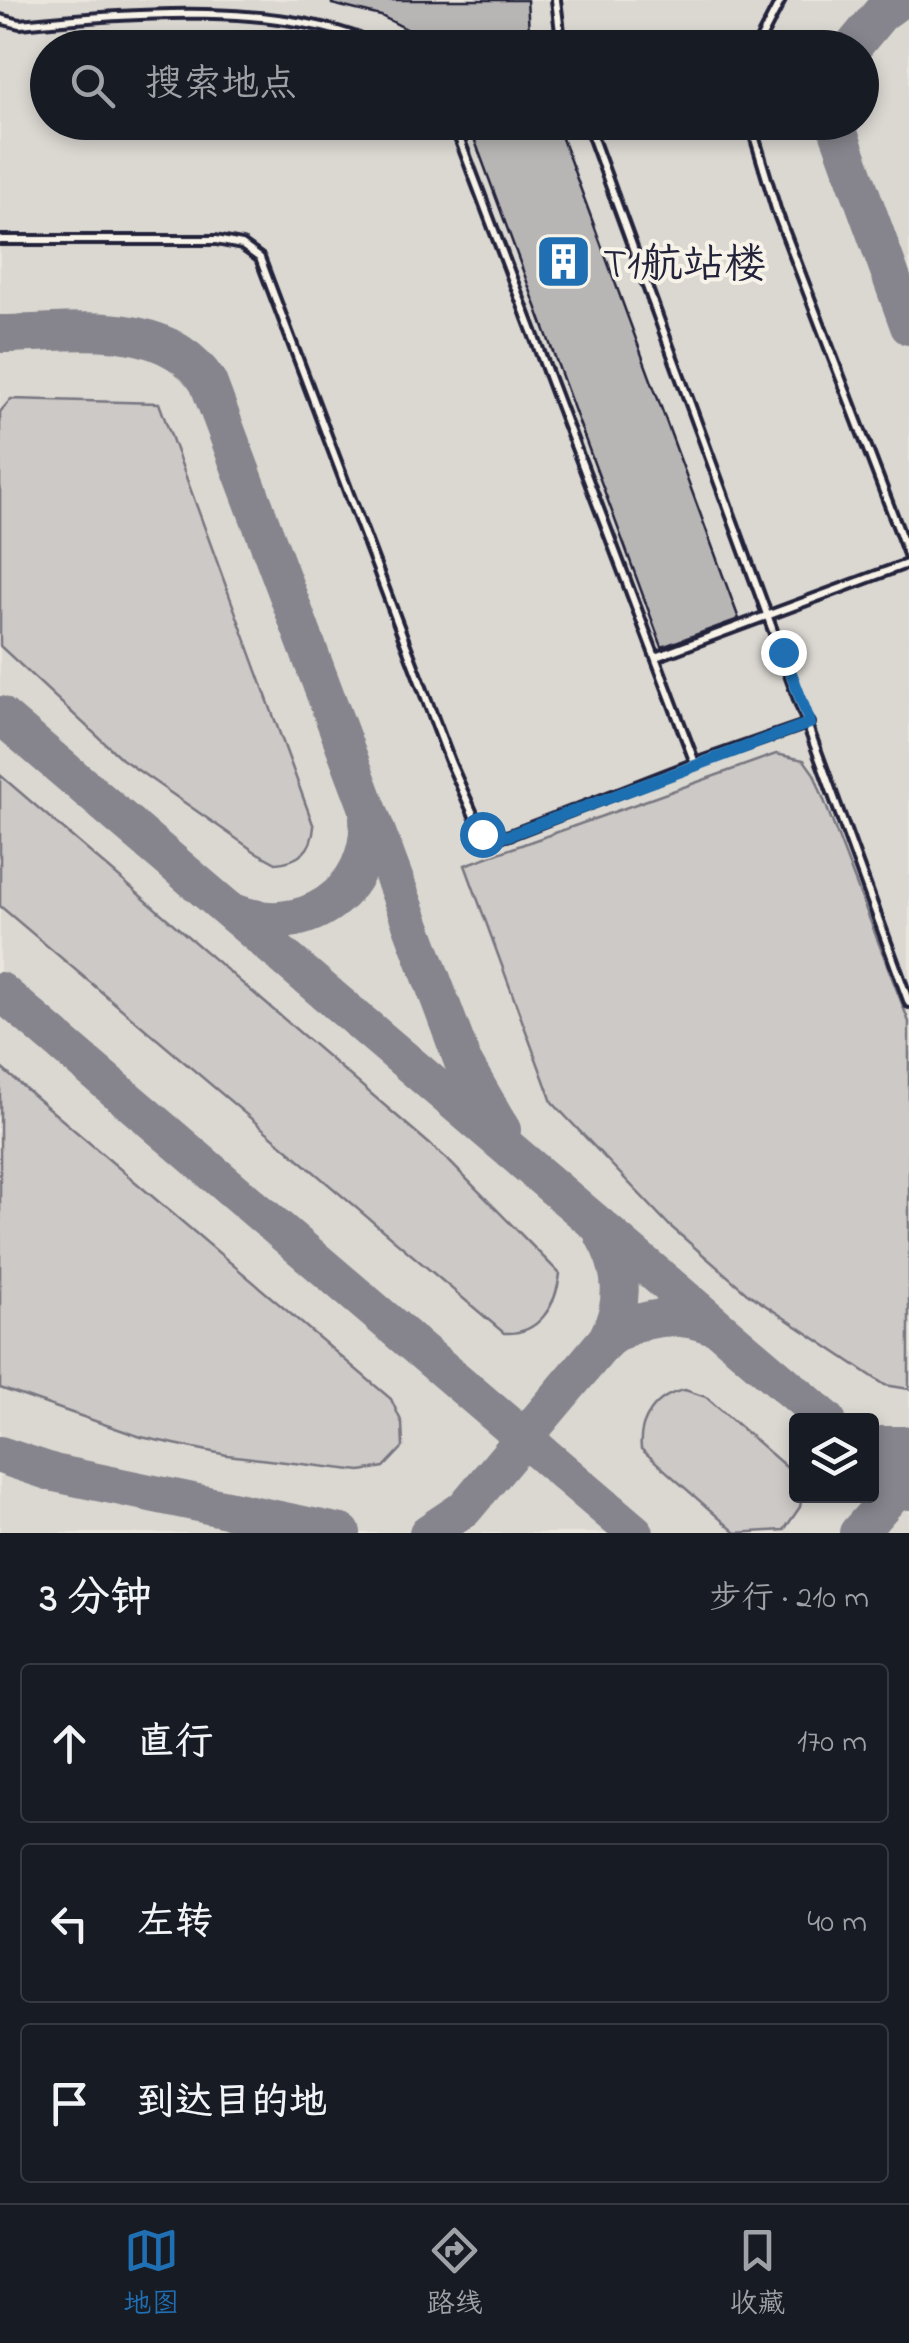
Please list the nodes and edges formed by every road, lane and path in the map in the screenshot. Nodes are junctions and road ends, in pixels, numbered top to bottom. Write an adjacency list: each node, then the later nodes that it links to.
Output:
1 (556, 0): 5 (lane)
2 (781, 0): 6 (lane)
3 (0, 19): 4 (lane)
4 (349, 30)
5 (560, 30)
6 (765, 30)
7 (461, 140): 13 (lane)
8 (594, 140): 12 (lane)
9 (755, 140): 11 (lane)
10 (0, 240): 15 (lane)
11 (909, 560): 12 (lane)
12 (770, 616): 13 (lane); 14 (lane)
13 (656, 657): 15 (lane)
14 (810, 723): 15 (lane); 16 (lane)
15 (695, 763)
16 (909, 1003)

